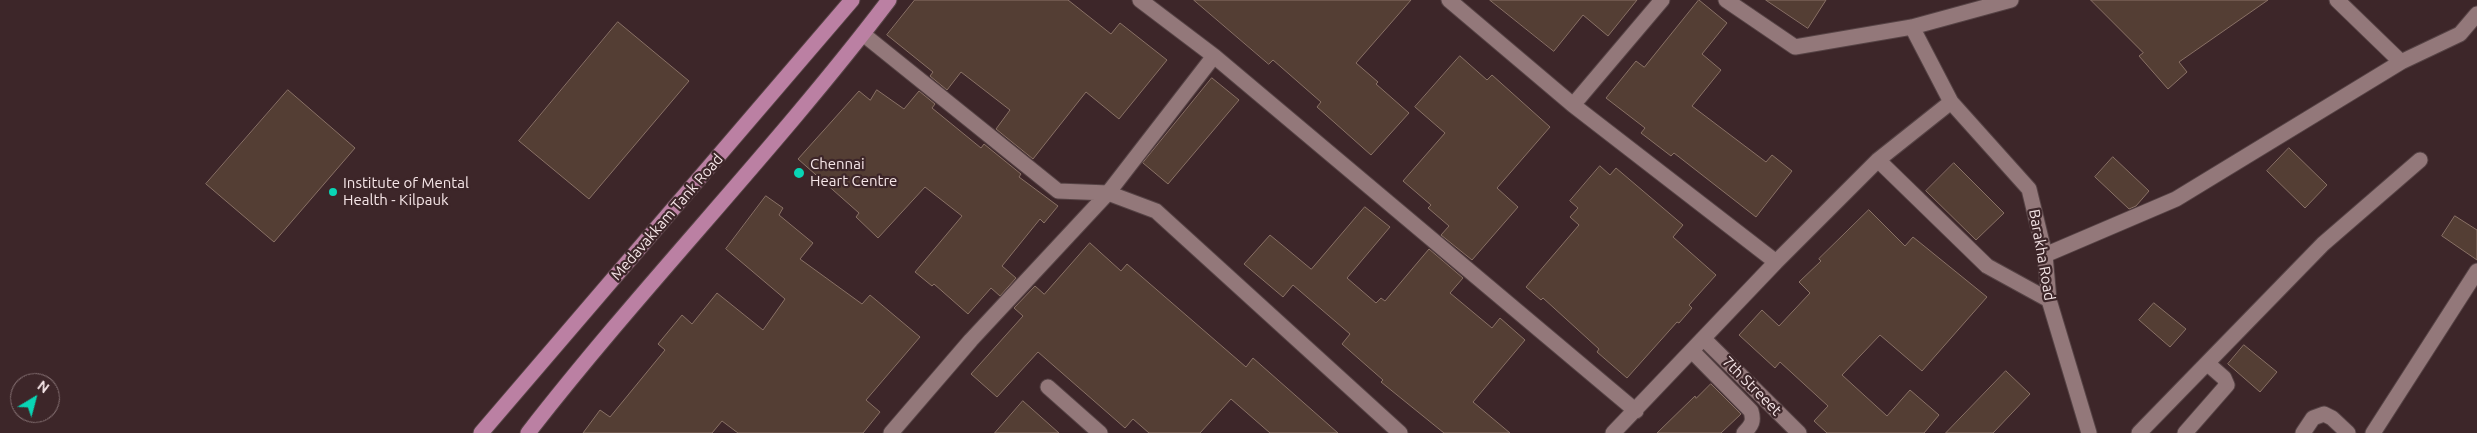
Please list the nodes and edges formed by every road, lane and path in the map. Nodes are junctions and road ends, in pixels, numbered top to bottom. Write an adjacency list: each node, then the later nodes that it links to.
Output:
1 (852, 0): 28 (main road, Medavakkam Tank Road)
2 (889, 0): 11 (main road, Medavakkam Tank Road)
3 (1140, 0): 12 (street)
4 (1449, 0): 15 (street)
5 (1662, 0): 15 (street)
6 (1726, 0): 10 (street)
7 (2011, 0): 10 (street)
8 (2337, 0): 13 (street)
9 (2477, 14): 13 (street)
10 (1912, 27): 14 (street, Barakha Road)
11 (863, 34): 18 (street); 29 (main road, Medavakkam Tank Road)
12 (1214, 56): 18 (street); 27 (street)
13 (2401, 62): 19 (street)
14 (1950, 102): 16 (street); 19 (street, Barakha Road)
15 (1573, 105): 20 (street)
16 (1878, 160): 20 (street); 22 (street)
17 (2420, 160): 25 (street)
18 (1108, 193): 30 (street); 32 (street)
19 (2045, 255): 22 (street, Barakha Road)
20 (1776, 262): 23 (street)
21 (2477, 271): 41 (street)
22 (2049, 300): 36 (street, Barakha Road)
23 (1704, 339): 24 (street); 35 (street, 7th Streeet)
24 (1692, 352): 27 (street); 34 (street)
25 (2208, 364): 37 (street); 38 (street)
26 (1048, 386): 31 (street)
27 (1636, 411): 33 (street)
28 (481, 433)
29 (528, 433)
30 (891, 433)
31 (1100, 433)
32 (1400, 433)
33 (1613, 433)
34 (1744, 433)
35 (1799, 433)
36 (2089, 433)
37 (2140, 433)
38 (2185, 433)
39 (2303, 433): 40 (street)
40 (2348, 433)
41 (2373, 433)

